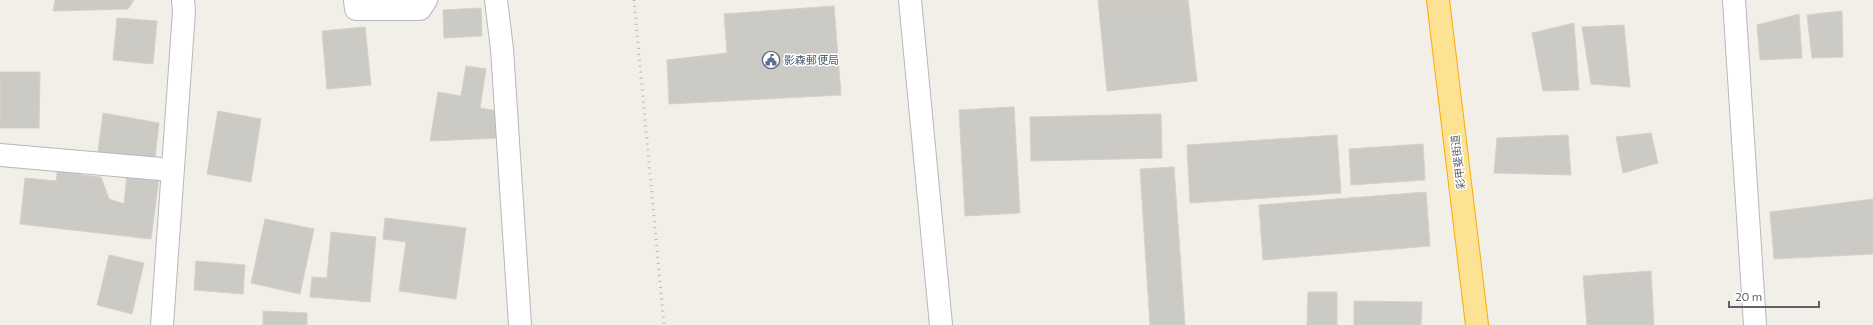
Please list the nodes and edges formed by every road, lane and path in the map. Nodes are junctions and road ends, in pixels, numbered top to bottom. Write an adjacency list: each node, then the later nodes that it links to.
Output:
1 (184, 0): 9 (street)
2 (355, 0): 3 (street)
3 (426, 0)
4 (496, 0): 11 (street)
5 (910, 0): 12 (street)
6 (1438, 0): 13 (highway, 彩甲斐街道)
7 (1734, 0): 14 (street)
8 (0, 155): 9 (street)
9 (172, 170): 10 (street)
10 (162, 325)
11 (520, 325)
12 (941, 325)
13 (1477, 325)
14 (1755, 325)

